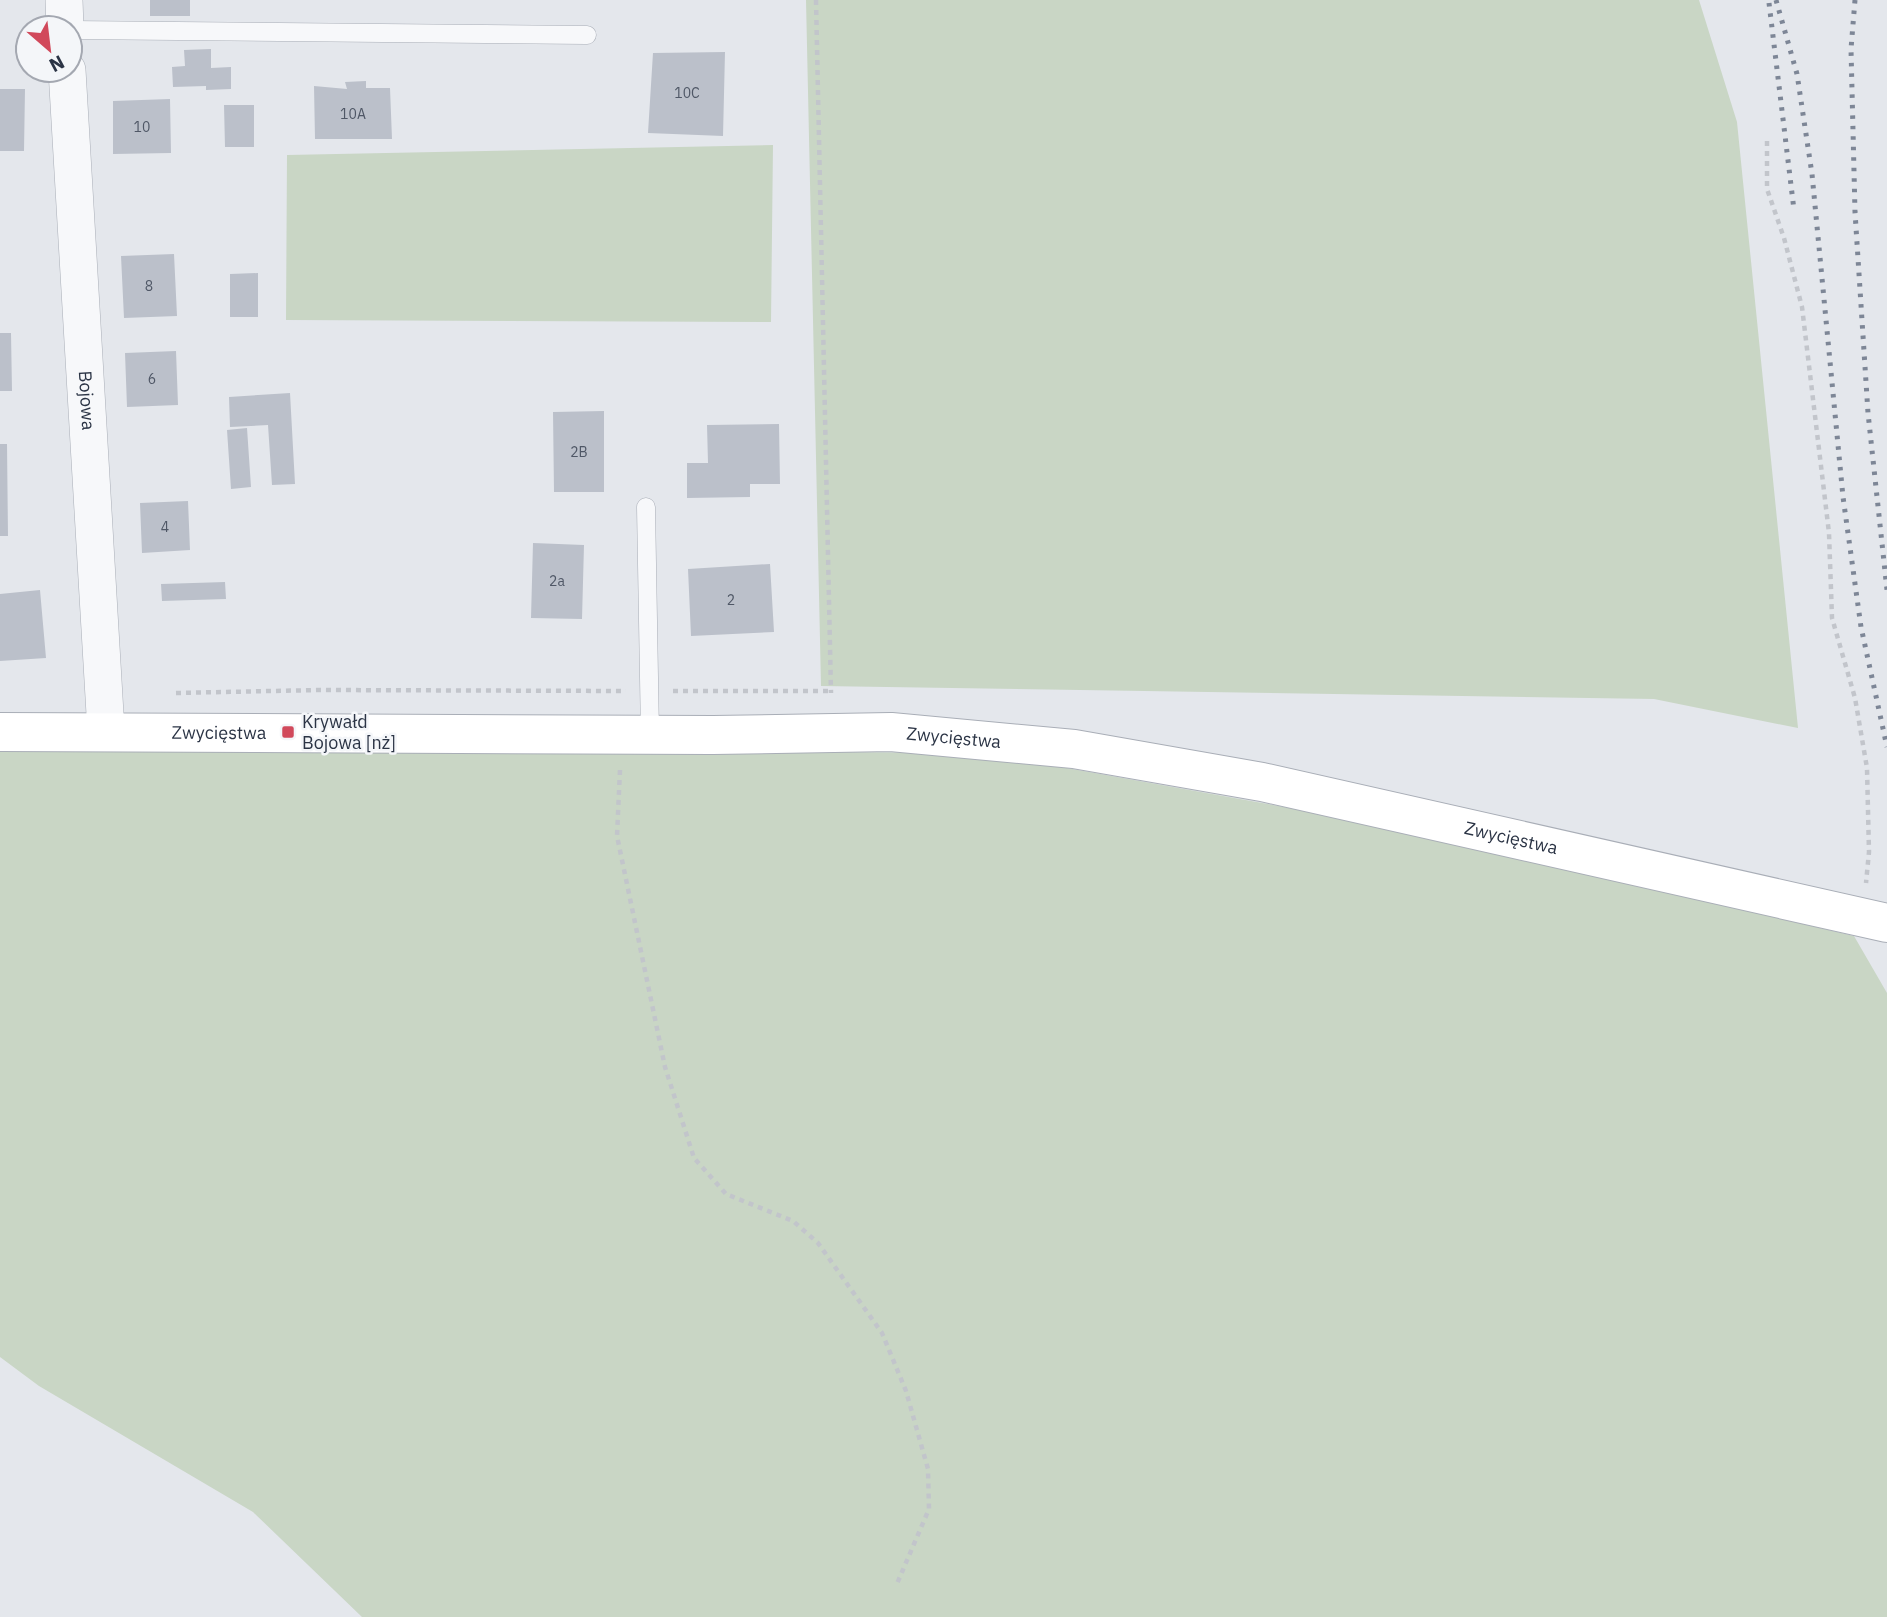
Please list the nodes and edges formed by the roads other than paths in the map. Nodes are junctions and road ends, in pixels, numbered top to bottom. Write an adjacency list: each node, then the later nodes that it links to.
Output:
1 (84, 30): 2 (lane)
2 (587, 35)
3 (68, 84): 5 (street, Bojowa)
4 (646, 507): 7 (lane)
5 (106, 731): 6 (main road, Zwycięstwa); 7 (main road, Zwycięstwa)
6 (0, 732)
7 (636, 734): 8 (main road, Zwycięstwa)
8 (1875, 921)

